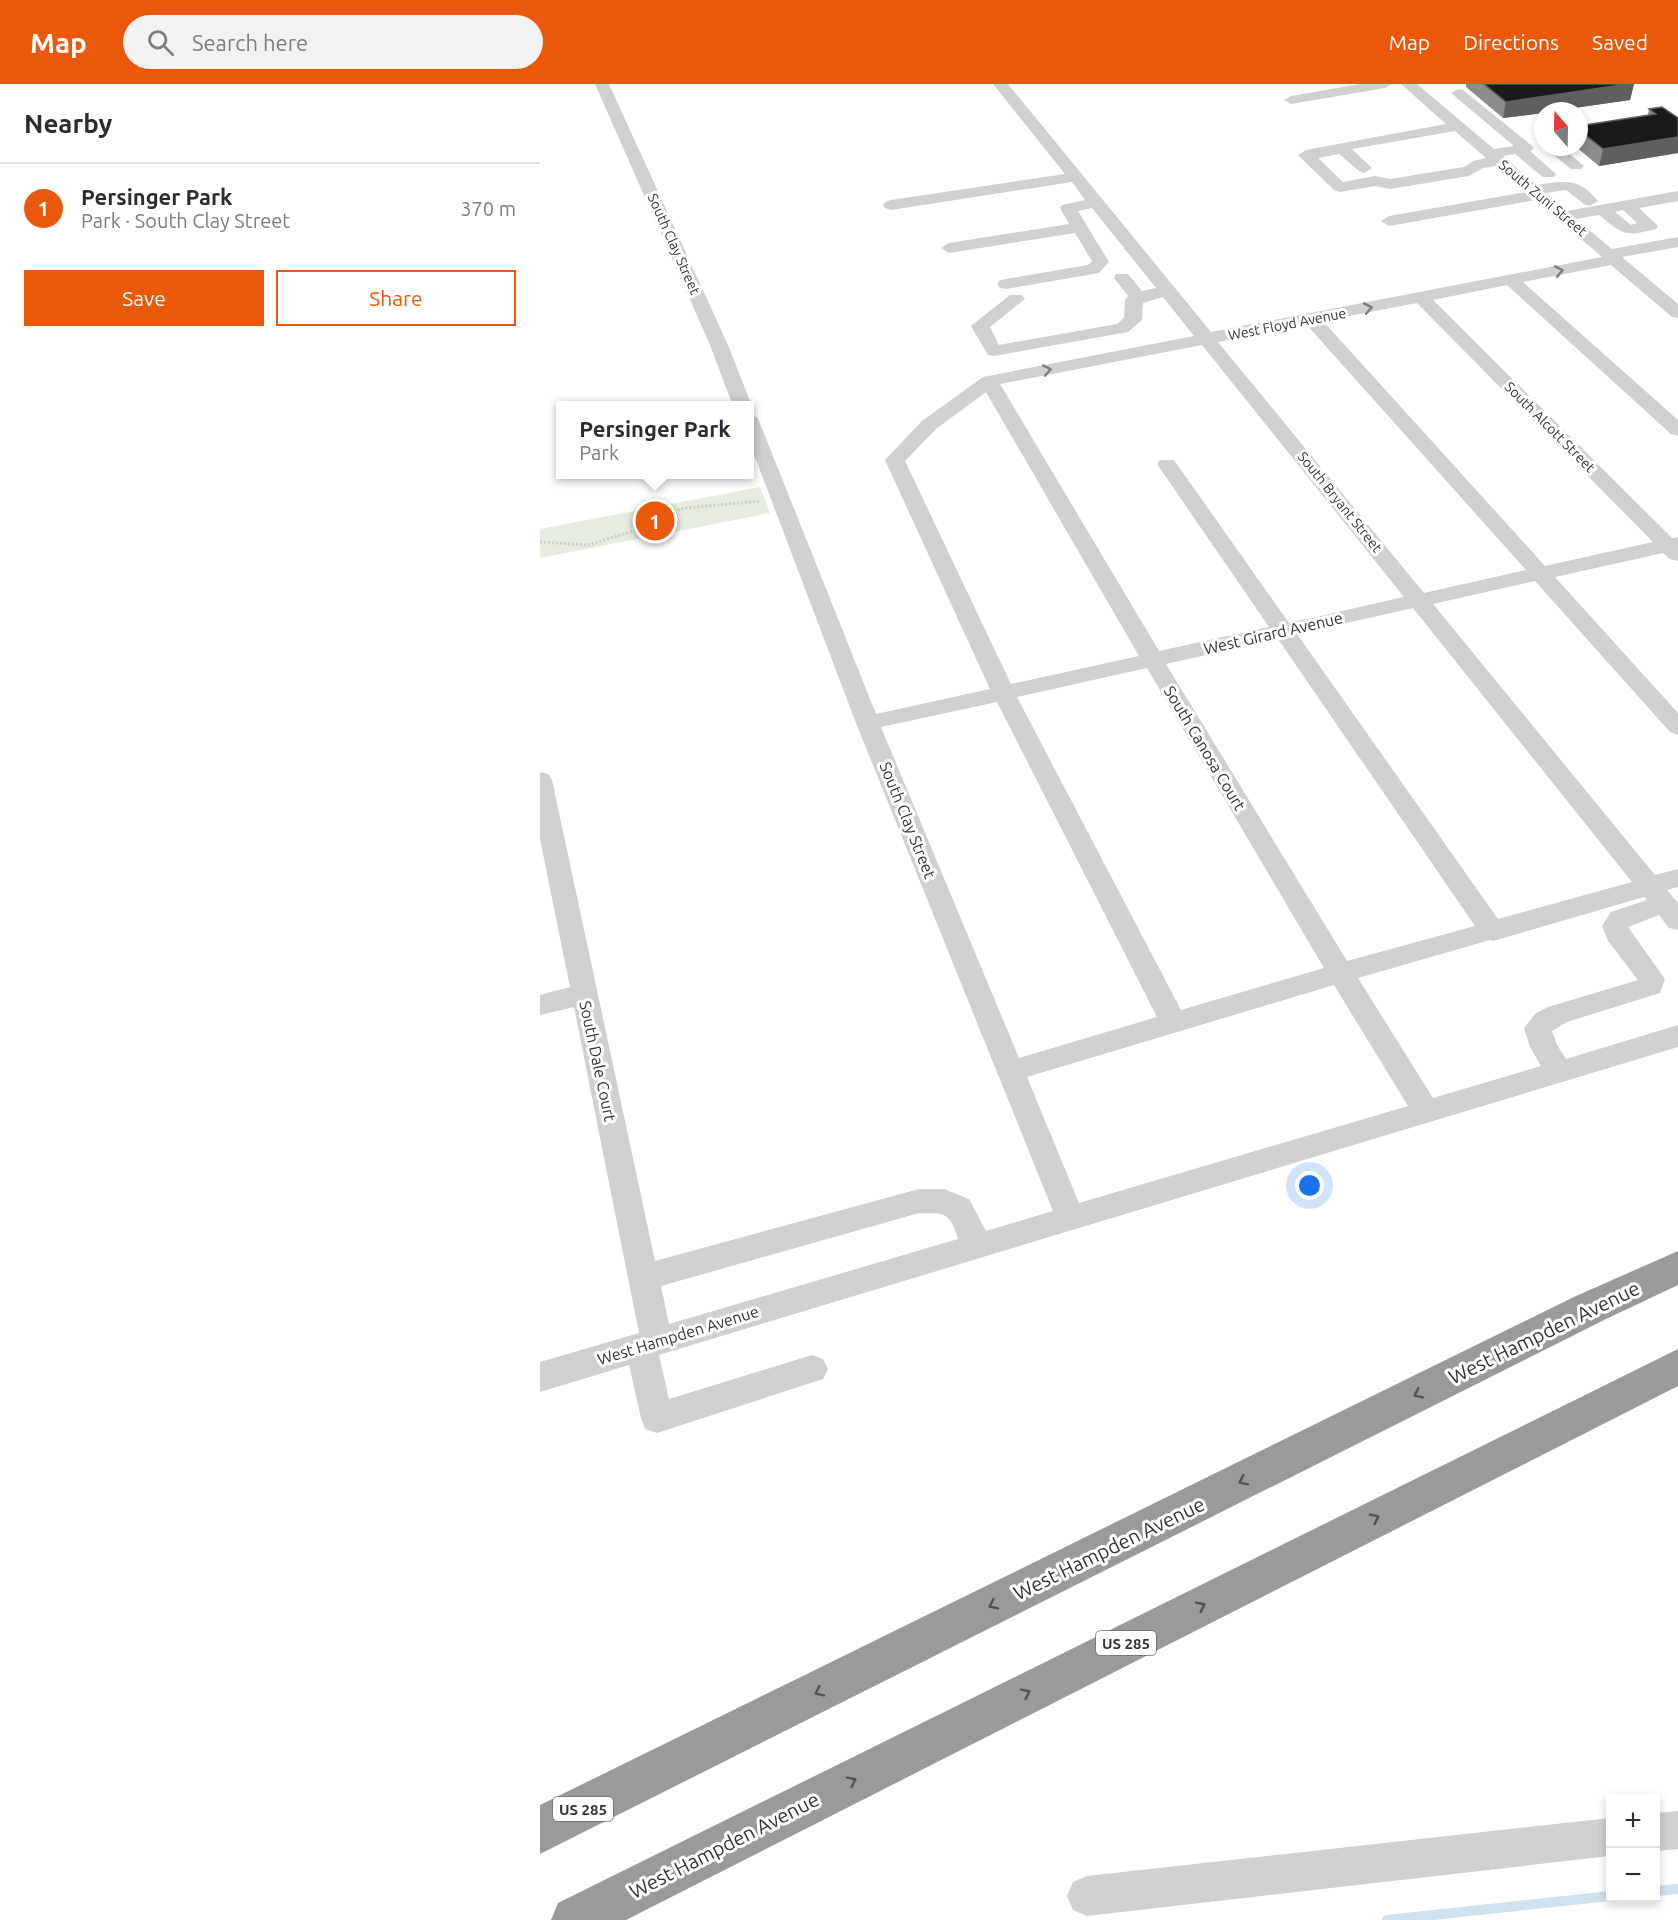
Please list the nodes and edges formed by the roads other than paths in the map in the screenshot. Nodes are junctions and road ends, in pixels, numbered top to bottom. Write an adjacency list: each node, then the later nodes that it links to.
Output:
1 (602, 84): 40 (street, South Clay Street)
2 (1000, 84): 17 (street, South Bryant Street)
3 (1408, 84): 8 (street, South Zuni Street)
4 (1377, 85): 6 (street)
5 (1458, 93): 11 (street)
6 (1291, 100)
7 (1424, 119): 8 (street)
8 (1452, 121): 10 (street); 13 (street, South Zuni Street)
9 (1534, 146): 11 (street)
10 (1343, 149): 13 (street); 15 (street)
11 (1522, 149): 13 (street); 16 (street)
12 (1563, 156): 14 (street)
13 (1494, 157): 18 (street, South Zuni Street)
14 (1576, 166)
15 (1364, 168)
16 (1548, 174)
17 (1081, 182): 20 (street); 21 (street, South Bryant Street); 22 (street)
18 (1536, 192): 23 (street); 25 (street, South Zuni Street); 26 (street)
19 (1678, 196): 24 (street)
20 (999, 201)
21 (1098, 202): 27 (street); 33 (street, South Bryant Street)
22 (891, 205)
23 (1596, 205): 24 (street); 24 (street); 25 (street)
24 (1626, 205)
25 (1564, 216): 30 (street, South Zuni Street)
26 (1389, 220)
27 (1079, 227): 29 (street); 34 (street)
28 (1678, 242): 30 (street, West Floyd Avenue)
29 (949, 248)
30 (1612, 257): 32 (street, West Floyd Avenue, one-way to 30); 36 (street, South Zuni Street)
31 (1122, 278): 34 (street)
32 (1511, 280): 35 (street, West Floyd Avenue); 41 (street)
33 (1169, 291): 34 (street); 38 (street, South Bryant Street)
34 (1139, 298)
35 (1422, 298): 37 (street, West Floyd Avenue, one-way to 35); 44 (street, South Alcott Street)
36 (1678, 313)
37 (1311, 319): 38 (street, West Floyd Avenue); 45 (street)
38 (1207, 339): 39 (street, West Floyd Avenue, one-way to 38); 46 (street, South Bryant Street)
39 (989, 381): 48 (street, South Canosa Court); 49 (street, West Floyd Avenue)
40 (741, 401)
41 (1678, 430)
42 (754, 432): 50 (street, South Clay Street)
43 (1167, 464): 47 (street)
44 (1674, 548): 45 (street, West Girard Avenue)
45 (1540, 573): 46 (street, West Girard Avenue); 51 (street)
46 (1418, 599): 47 (street, West Girard Avenue); 54 (street, South Bryant Street)
47 (1284, 631): 48 (street, West Girard Avenue); 56 (street)
48 (1153, 661): 49 (street, West Girard Avenue); 57 (street, South Canosa Court)
49 (1004, 694): 50 (street, West Girard Avenue); 60 (street)
50 (868, 723): 62 (street, South Clay Street)
51 (1678, 727)
52 (540, 780): 58 (street, South Dale Court)
53 (1678, 879): 54 (street)
54 (1664, 904): 55 (street)
55 (1620, 906): 56 (street); 63 (street)
56 (1492, 932): 57 (street)
57 (1340, 974): 60 (street); 64 (street, South Canosa Court)
58 (584, 994): 59 (street); 68 (street, South Dale Court)
59 (540, 1005)
60 (1174, 1023): 62 (street)
61 (1678, 1036): 63 (street, West Hampden Avenue)
62 (1011, 1071): 65 (street, South Clay Street)
63 (1559, 1071): 64 (street, West Hampden Avenue)
64 (1426, 1111): 65 (street, West Hampden Avenue)
65 (1070, 1216): 66 (street, West Hampden Avenue)
66 (975, 1245): 68 (street); 69 (street, West Hampden Avenue)
67 (1678, 1268): 75 (highway, West Hampden Avenue / US 285, one-way to 75)
68 (644, 1278): 69 (street, South Dale Court)
69 (649, 1344): 71 (street, South Dale Court); 73 (street, West Hampden Avenue)
70 (1678, 1367): 74 (highway, West Hampden Avenue / US 285)
71 (812, 1369)
72 (1678, 1374): 74 (highway)
73 (540, 1377)
74 (1636, 1389): 82 (highway, West Hampden Avenue / US 285, one-way to 74)
75 (626, 1788): 76 (highway); 77 (highway, West Hampden Avenue / US 285)
76 (540, 1820)
77 (540, 1830)
78 (1678, 1830): 79 (street)
79 (1660, 1832)
80 (1606, 1838): 81 (street)
81 (1087, 1896)
82 (575, 1920)

